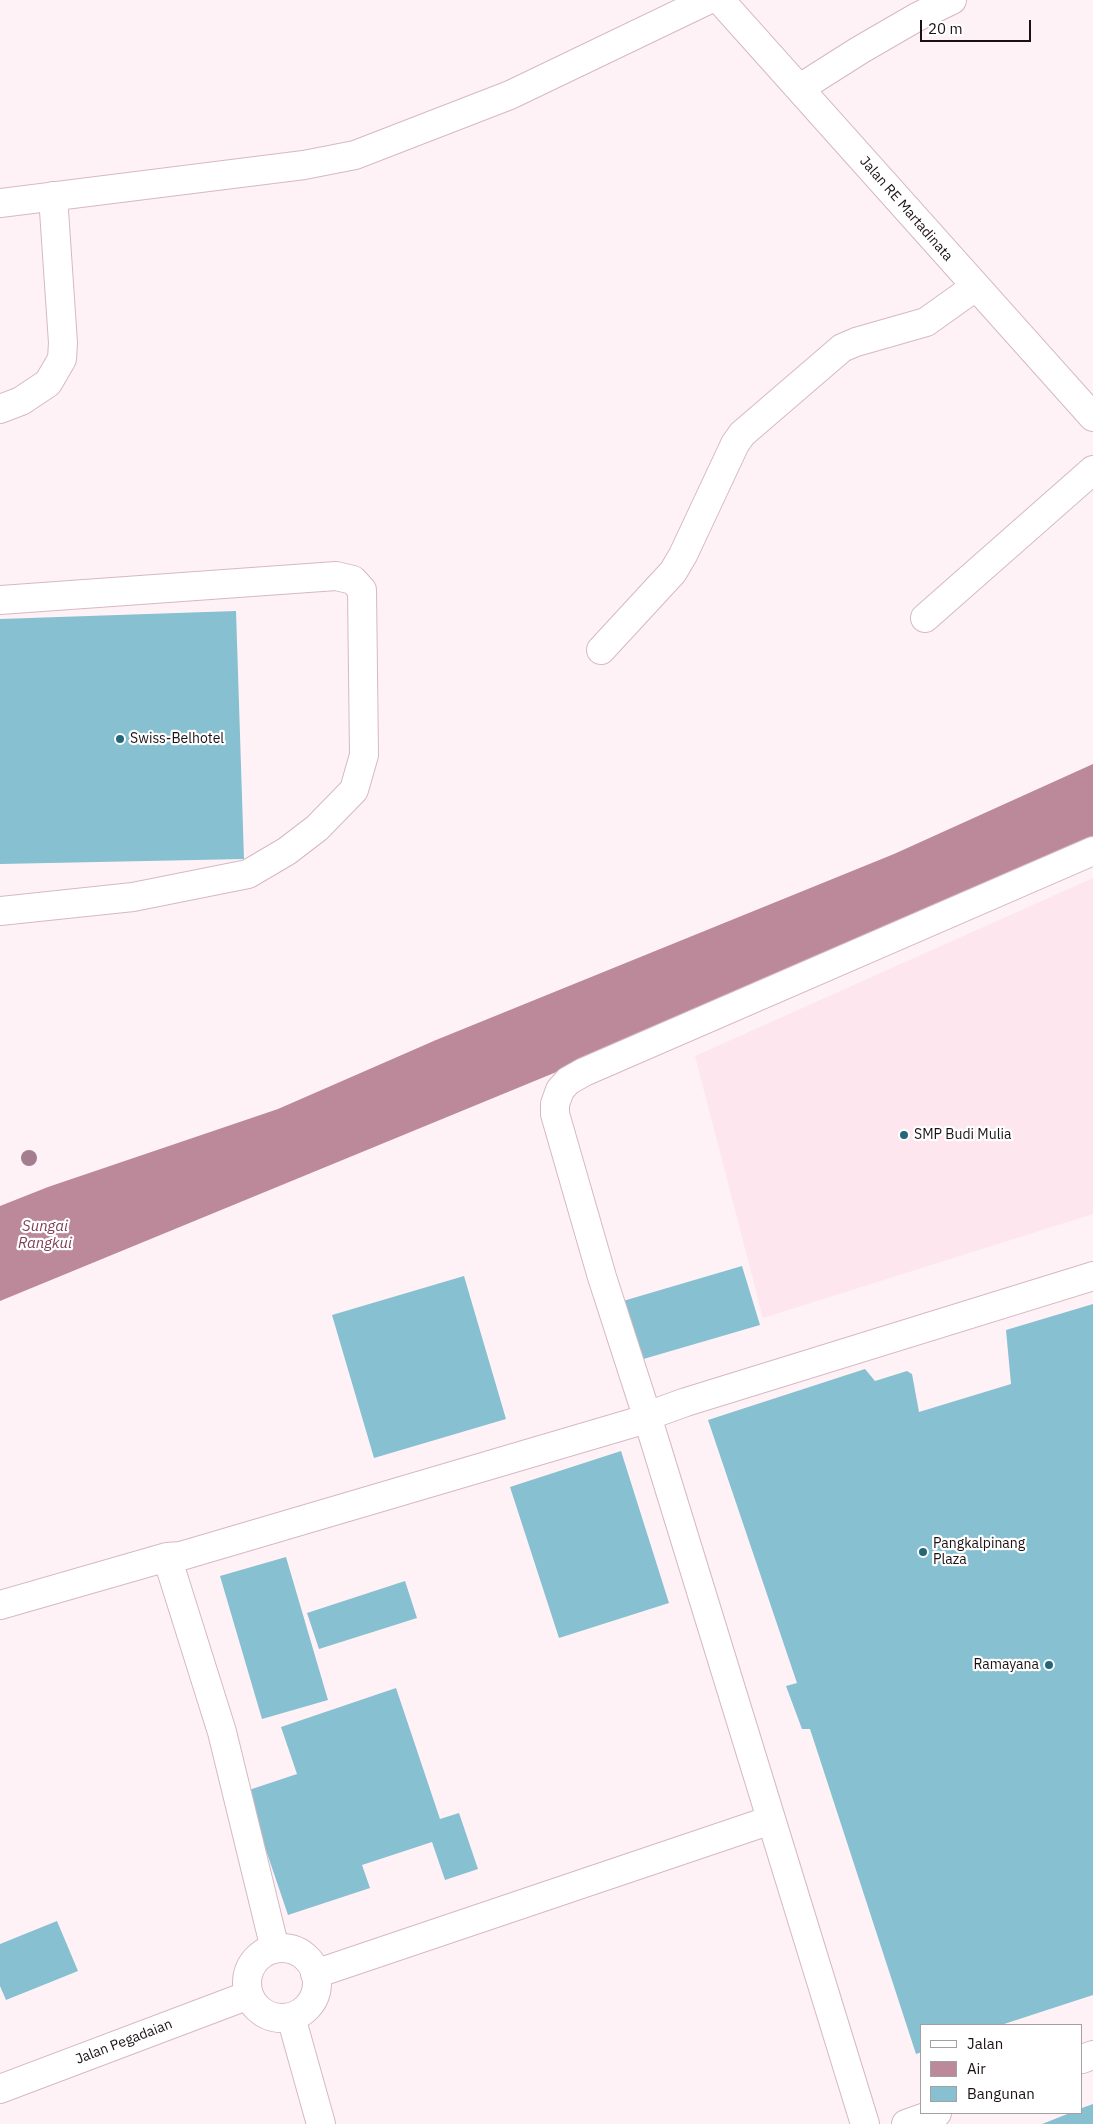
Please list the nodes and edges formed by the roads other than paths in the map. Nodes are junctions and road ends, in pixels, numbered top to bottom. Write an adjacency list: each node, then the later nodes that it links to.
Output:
1 (708, 0): 5 (street)
2 (720, 0): 4 (street, Jalan RE Martadinata)
3 (952, 0): 4 (street)
4 (800, 88): 7 (street, Jalan RE Martadinata)
5 (54, 196): 6 (street); 8 (street)
6 (0, 203)
7 (975, 287): 9 (street, Jalan RE Martadinata); 13 (street)
8 (0, 409)
9 (1093, 417)
10 (1093, 470): 12 (street)
11 (0, 600): 15 (street)
12 (925, 618)
13 (601, 650)
14 (1093, 851): 17 (street)
15 (0, 911)
16 (1093, 1276): 17 (street)
17 (647, 1416): 18 (street); 20 (street)
18 (166, 1557): 19 (street); 21 (street)
19 (0, 1605)
20 (771, 1820): 22 (street); 28 (street)
21 (275, 1949): 22 (street); 23 (street)
22 (316, 1974): 24 (street)
23 (249, 1995): 24 (street); 25 (street, Jalan Pegadaian)
24 (291, 2017): 27 (street)
25 (0, 2089)
26 (934, 2114): 29 (street)
27 (321, 2124)
28 (865, 2124)
29 (906, 2124)

